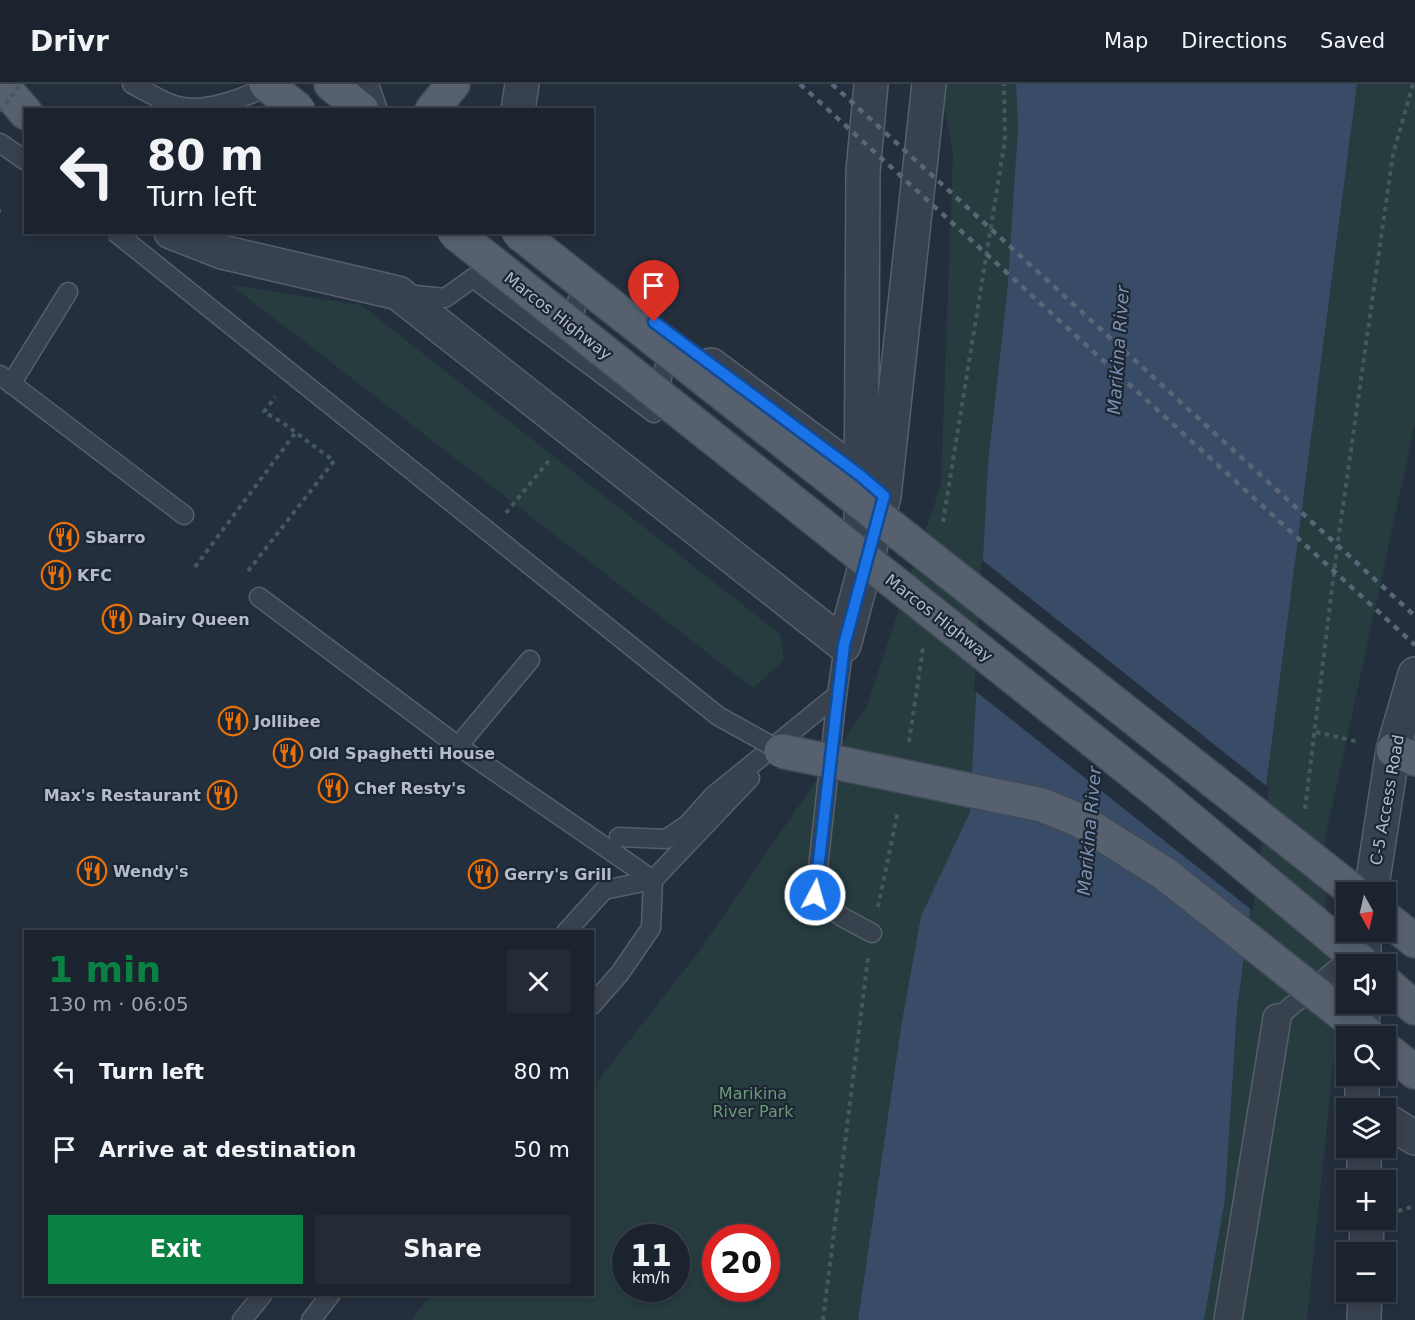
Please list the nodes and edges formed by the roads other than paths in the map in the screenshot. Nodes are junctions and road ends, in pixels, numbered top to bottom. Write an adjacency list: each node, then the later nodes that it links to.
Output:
1 (1, 84): 16 (main road)
2 (132, 84): 4 (lane)
3 (266, 84): 11 (main road, bridge)
4 (272, 84)
5 (331, 84): 12 (main road)
6 (361, 84): 13 (street)
7 (453, 84): 14 (main road)
8 (522, 84): 15 (street)
9 (871, 84): 32 (street)
10 (929, 84): 32 (street)
11 (296, 108)
12 (360, 108)
13 (369, 108)
14 (434, 108)
15 (518, 108)
16 (24, 111)
17 (0, 143): 18 (lane)
18 (24, 160)
19 (117, 234): 40 (lane, bridge)
20 (176, 234): 28 (street)
21 (457, 234): 50 (main road, Marcos Highway, bridge)
22 (485, 234): 26 (lane)
23 (521, 234): 44 (main road, bridge)
24 (543, 234): 25 (street)
25 (585, 268): 29 (street); 30 (lane)
26 (473, 278): 28 (lane); 30 (lane)
27 (68, 292): 31 (lane)
28 (398, 293): 35 (street)
29 (671, 336): 30 (lane); 32 (street)
30 (567, 348)
31 (6, 379): 33 (lane)
32 (873, 486): 35 (street)
33 (184, 515)
34 (259, 597): 39 (lane)
35 (844, 645): 38 (lane)
36 (530, 660): 39 (lane)
37 (1415, 674): 41 (street, C-5 Access Road)
38 (837, 695): 42 (lane); 48 (lane)
39 (458, 746): 43 (lane)
40 (780, 750): 43 (lane); 55 (main road, bridge)
41 (1404, 754): 45 (street, C-5 Access Road)
42 (619, 837)
43 (653, 880): 47 (lane); 52 (lane)
44 (1341, 882)
45 (1373, 882)
46 (1396, 926): 49 (main road)
47 (568, 930)
48 (872, 933)
49 (1415, 941)
50 (1364, 952): 54 (lane)
51 (1396, 992): 53 (main road)
52 (594, 1003)
53 (1413, 1006)
54 (1278, 1018): 65 (street)
55 (1357, 1026)
56 (1396, 1057): 57 (main road)
57 (1415, 1072)
58 (1396, 1124): 59 (street)
59 (1415, 1138)
60 (261, 1296): 63 (lane)
61 (329, 1296): 64 (lane)
62 (1365, 1302): 66 (street)
63 (242, 1320)
64 (311, 1320)
65 (1228, 1320)
66 (1364, 1320)

